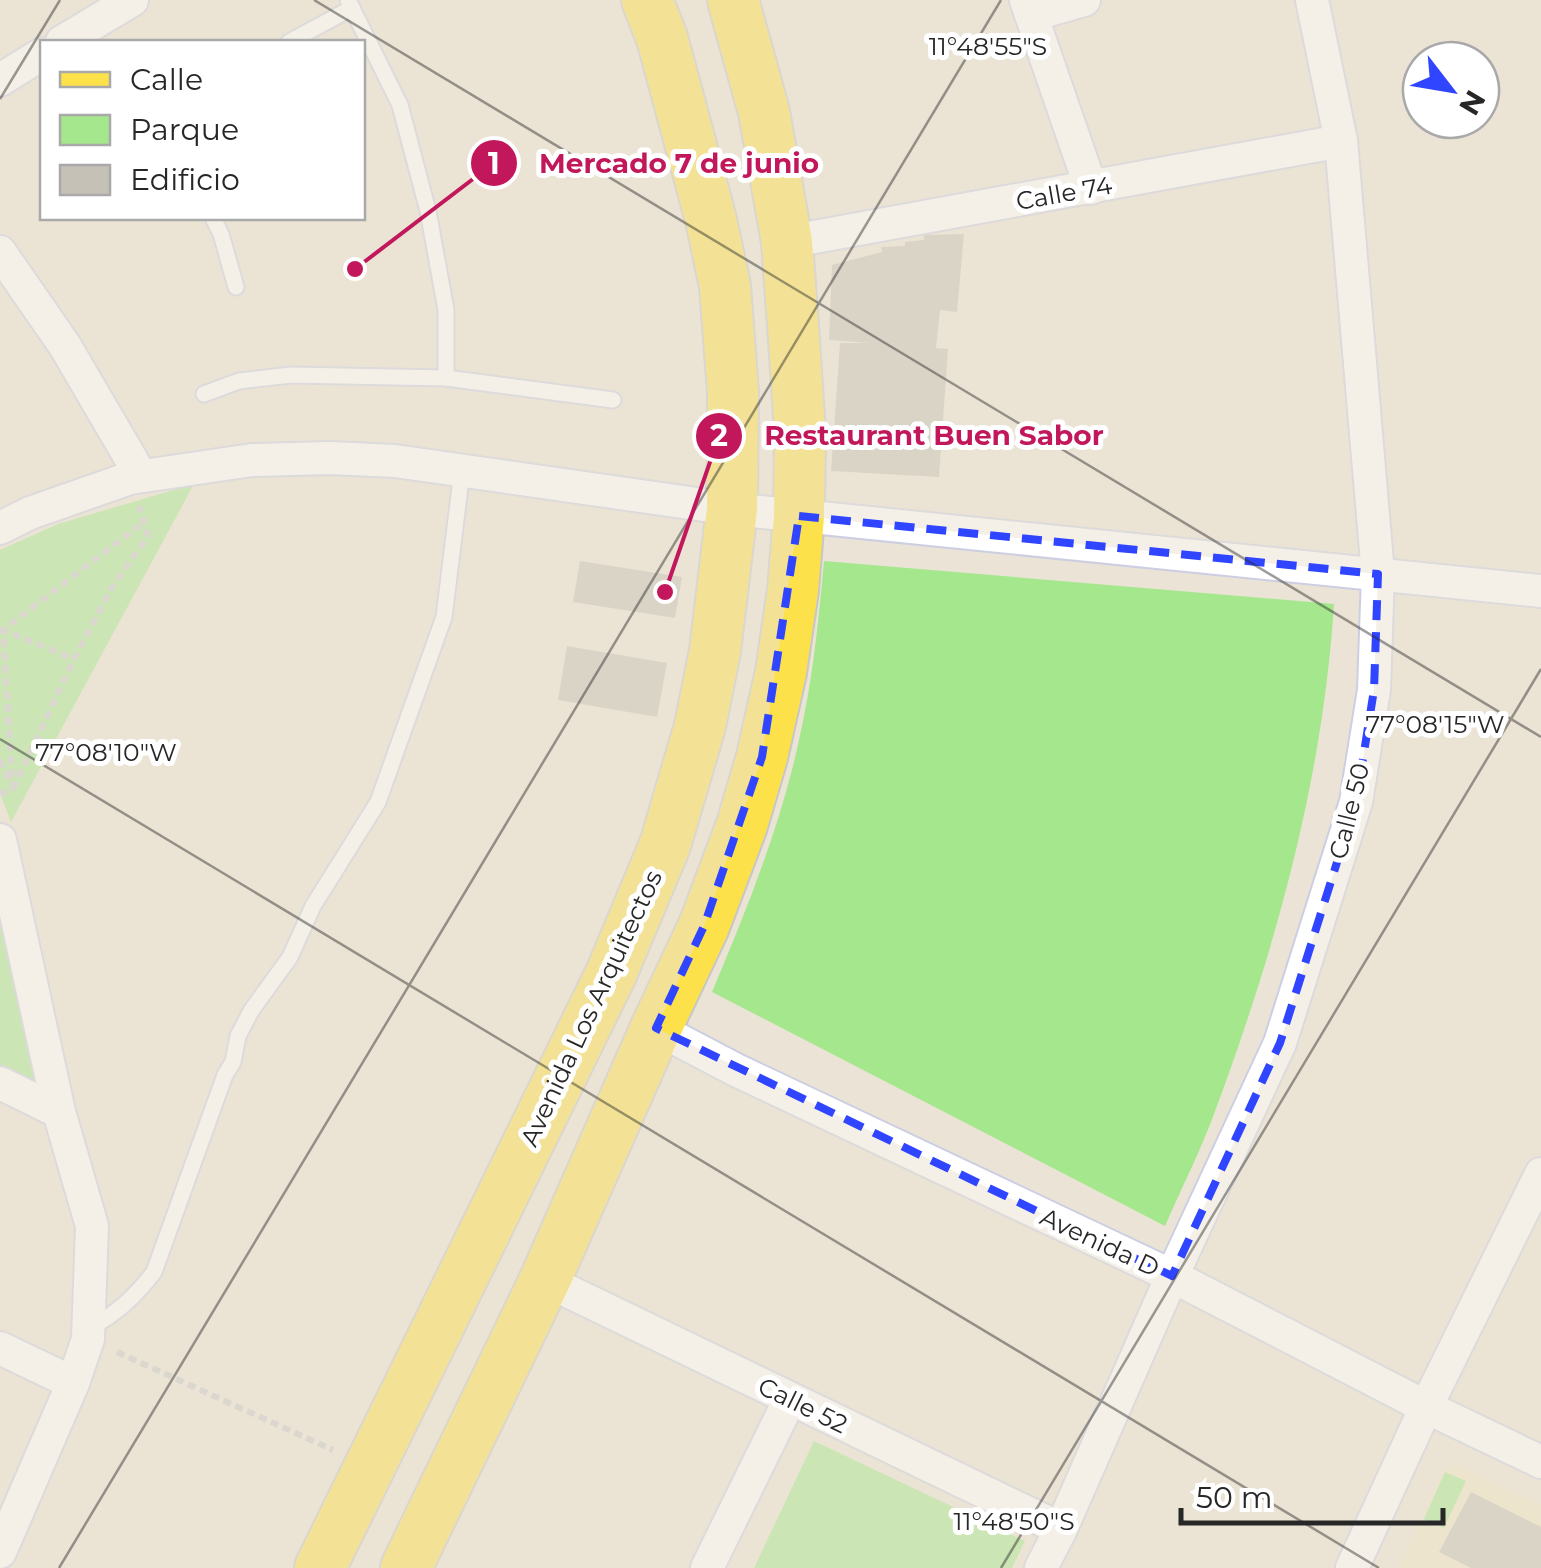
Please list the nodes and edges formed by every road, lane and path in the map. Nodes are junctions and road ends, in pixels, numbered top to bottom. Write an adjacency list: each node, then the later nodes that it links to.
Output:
1 (132, 0): 8 (street)
2 (647, 0): 23 (main road, Avenida Los Arquitectos)
3 (733, 0): 15 (main road)
4 (1084, 0): 7 (street)
5 (1312, 0): 12 (street, Calle 50)
6 (350, 4): 9 (lane); 18 (lane)
7 (1029, 8): 13 (street)
8 (65, 40)
9 (292, 40)
10 (40, 55): 11 (street)
11 (0, 80)
12 (1341, 141): 13 (street, Calle 74); 28 (street, Calle 50)
13 (1091, 188): 15 (street, Calle 74)
14 (214, 220): 17 (lane)
15 (786, 242): 24 (main road)
16 (0, 252): 22 (street)
17 (236, 287)
18 (446, 378): 19 (lane); 20 (lane)
19 (204, 394)
20 (613, 400)
21 (462, 470): 22 (street); 23 (street); 42 (lane)
22 (141, 476): 26 (street)
23 (732, 508): 24 (street); 48 (main road, Avenida Los Arquitectos)
24 (799, 516): 28 (street); 36 (main road)
25 (144, 522): 30 (path)
26 (0, 528)
27 (148, 536): 31 (path)
28 (1378, 574): 29 (street); 40 (street, Calle 50)
29 (1541, 591)
30 (1, 629): 31 (path); 33 (path)
31 (74, 659): 33 (path)
32 (0, 760): 33 (path)
33 (13, 789): 34 (path)
34 (0, 794)
35 (0, 840): 38 (street)
36 (656, 1028): 40 (street, Avenida D); 41 (main road)
37 (0, 1083): 38 (street)
38 (59, 1112): 42 (street)
39 (1541, 1174): 46 (street)
40 (1172, 1276): 46 (street, Avenida D); 49 (street, Calle 50)
41 (545, 1280): 45 (street, Calle 52); 52 (main road)
42 (88, 1334): 44 (street); 48 (path)
43 (0, 1348): 44 (street)
44 (73, 1384): 50 (street)
45 (790, 1399): 49 (street, Calle 52); 53 (street)
46 (1426, 1407): 47 (street, Avenida D); 55 (street)
47 (1541, 1462)
48 (370, 1467): 51 (main road, Avenida Los Arquitectos)
49 (1060, 1530): 54 (street, Calle 50)
50 (0, 1552)
51 (320, 1568)
52 (406, 1568)
53 (708, 1568)
54 (1041, 1568)
55 (1352, 1568)

